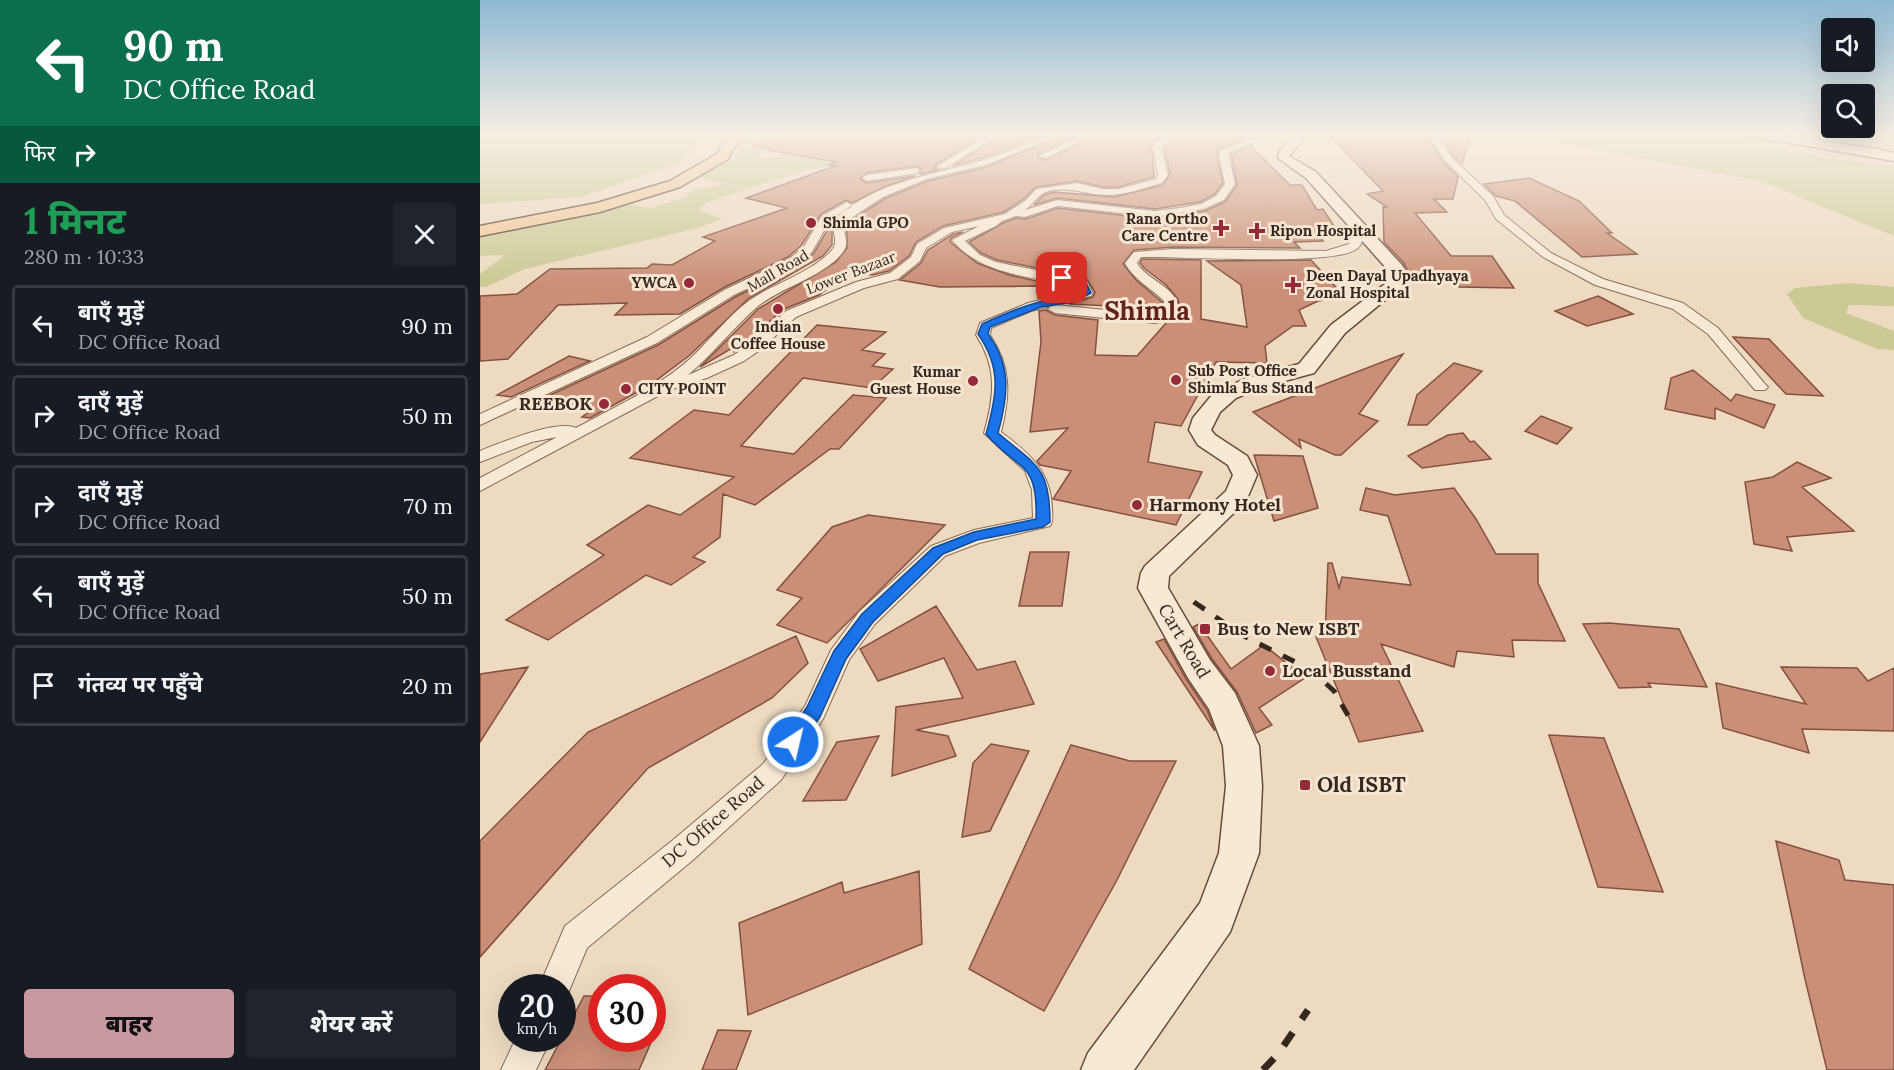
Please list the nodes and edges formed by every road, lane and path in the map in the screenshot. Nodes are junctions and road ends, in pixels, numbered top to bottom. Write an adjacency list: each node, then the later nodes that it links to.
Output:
1 (674, 184): 10 (main road)
2 (907, 184): 7 (street, Mall Road)
3 (1148, 184): 8 (street, Lower Bazaar)
4 (1230, 184): 8 (street)
5 (1318, 184): 9 (main road, Cart Road)
6 (1474, 184): 12 (street)
7 (887, 192): 13 (street, Mall Road); 14 (street)
8 (990, 224): 11 (street, DC Office Road); 13 (street, Lower Bazaar)
9 (1357, 226): 11 (street); 21 (main road, Cart Road)
10 (480, 231)
11 (1022, 310): 18 (street, DC Office Road)
12 (1760, 387)
13 (661, 389): 15 (street, Mall Road)
14 (480, 420)
15 (587, 428): 16 (street); 17 (street, Mall Road)
16 (480, 457)
17 (480, 484)
18 (560, 974)
19 (527, 1052): 20 (street)
20 (518, 1070)
21 (1105, 1070)

